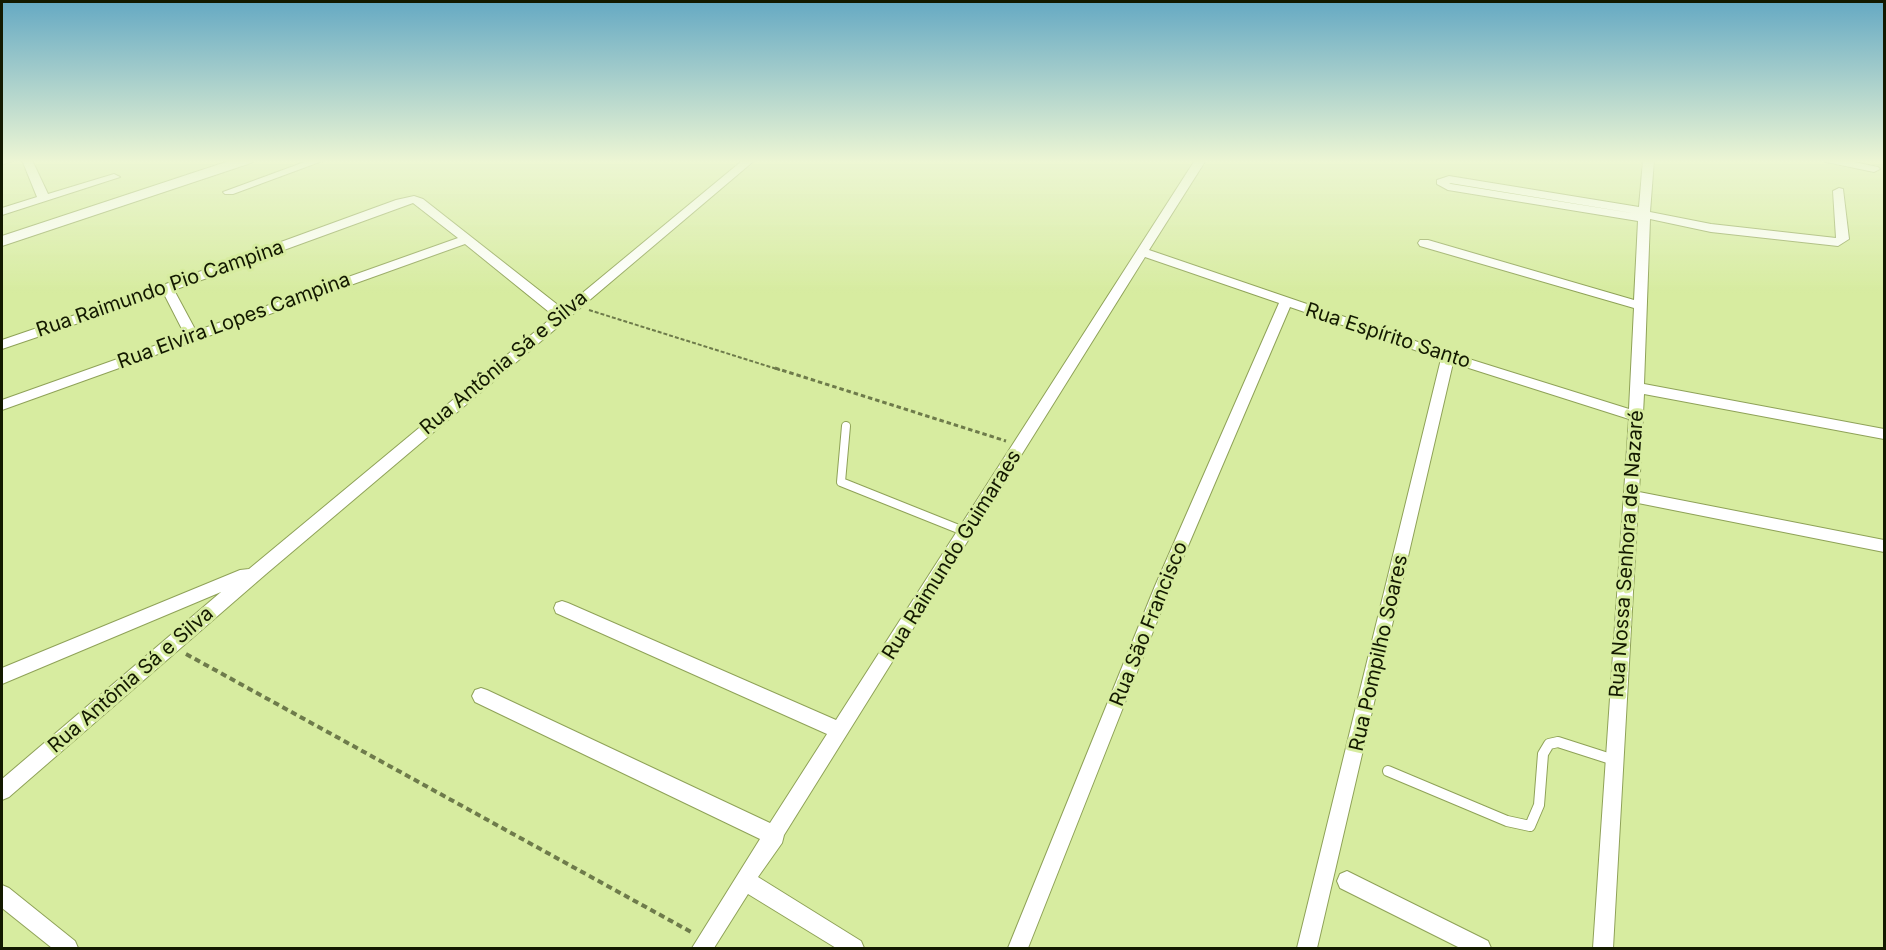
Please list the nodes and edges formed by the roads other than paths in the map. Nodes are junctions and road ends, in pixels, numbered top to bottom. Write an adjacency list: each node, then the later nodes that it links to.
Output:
1 (27, 204): 10 (street)
2 (112, 204): 13 (street)
3 (394, 204): 16 (street, Rua Raimundo Pio Campina)
4 (423, 204): 12 (street, Rua Raimundo Pio Campina)
5 (695, 204): 19 (street, Rua Antônia Sá e Silva)
6 (1172, 204): 15 (street, Rua Raimundo Guimaraes)
7 (1579, 204): 11 (street)
8 (1645, 204): 11 (street, Rua Nossa Senhora de Nazaré)
9 (1840, 204): 11 (street)
10 (2, 212)
11 (1644, 214): 18 (street, Rua Nossa Senhora de Nazaré)
12 (467, 239): 19 (street); 20 (street, Rua Elvira Lopes Campina)
13 (2, 241)
14 (1424, 243): 18 (street)
15 (1142, 252): 17 (street, Rua Espírito Santo); 29 (street, Rua Raimundo Guimaraes)
16 (167, 288): 20 (street); 21 (street, Rua Raimundo Pio Campina)
17 (1286, 302): 22 (street, Rua Espírito Santo); 46 (street, Rua São Francisco)
18 (1640, 306): 23 (street, Rua Nossa Senhora de Nazaré)
19 (567, 310): 31 (street, Rua Antônia Sá e Silva)
20 (192, 336): 24 (street, Rua Elvira Lopes Campina)
21 (2, 345)
22 (1448, 357): 25 (street, Rua Espírito Santo); 47 (street, Rua Pompilho Soares)
23 (1638, 388): 25 (street, Rua Nossa Senhora de Nazaré); 27 (street)
24 (2, 405)
25 (1636, 416): 28 (street, Rua Nossa Senhora de Nazaré)
26 (846, 426): 29 (lane)
27 (1884, 434)
28 (1631, 496): 30 (street); 36 (street, Rua Nossa Senhora de Nazaré)
29 (966, 532): 35 (street, Rua Raimundo Guimaraes)
30 (1884, 546)
31 (260, 569): 33 (street, Rua Antônia Sá e Silva); 38 (street, Rua Antônia Sá e Silva)
32 (562, 608): 35 (street)
33 (2, 676)
34 (481, 696): 39 (street)
35 (841, 730): 39 (street, Rua Raimundo Guimaraes)
36 (1614, 760): 37 (lane); 49 (street, Rua Nossa Senhora de Nazaré)
37 (1388, 771)
38 (2, 791)
39 (775, 836): 40 (street, Rua Raimundo Guimaraes)
40 (746, 881): 43 (street, Rua Raimundo Guimaraes); 45 (street)
41 (1347, 881): 48 (street)
42 (2, 895): 44 (street)
43 (704, 944)
44 (68, 948)
45 (854, 948)
46 (1018, 948)
47 (1307, 948)
48 (1481, 948)
49 (1603, 948)

